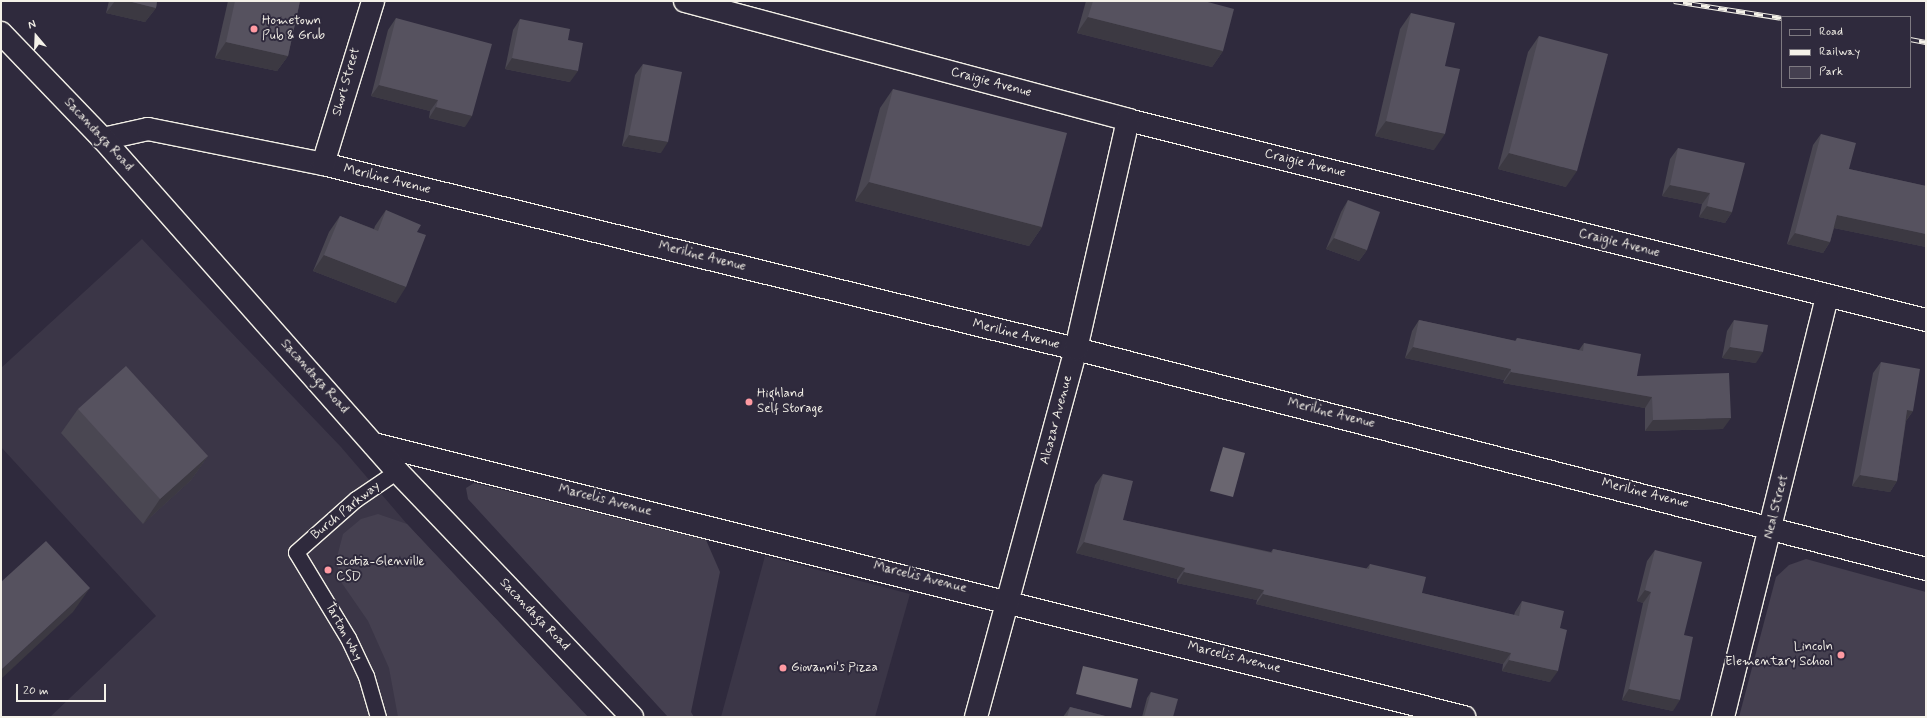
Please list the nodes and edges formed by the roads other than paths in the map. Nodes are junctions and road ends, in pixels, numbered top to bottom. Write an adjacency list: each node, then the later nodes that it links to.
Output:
1 (373, 1): 6 (street, Short Street)
2 (685, 1): 4 (street, Craigie Avenue)
3 (1, 32): 5 (street, Sacandaga Road)
4 (1128, 120): 7 (street, Craigie Avenue); 9 (street, Alcazar Avenue)
5 (103, 139): 6 (street, Meriline Avenue); 10 (street, Sacandaga Road)
6 (323, 164): 9 (street, Meriline Avenue)
7 (1827, 296): 8 (street, Craigie Avenue); 12 (street, Neal Street)
8 (1926, 320)
9 (1076, 349): 12 (street, Meriline Avenue); 15 (street, Alcazar Avenue)
10 (374, 444): 11 (street, Sacandaga Road); 15 (street, Marcelis Avenue)
11 (398, 471): 13 (lane, Burch Parkway); 17 (street, Sacandaga Road)
12 (1772, 527): 14 (street, Meriline Avenue); 20 (street, Neal Street)
13 (296, 552): 16 (lane, Tartan Way)
14 (1926, 569)
15 (1008, 600): 18 (street, Alcazar Avenue); 19 (street, Marcelis Avenue)
16 (378, 717)
17 (632, 717)
18 (976, 717)
19 (1464, 717)
20 (1722, 717)

